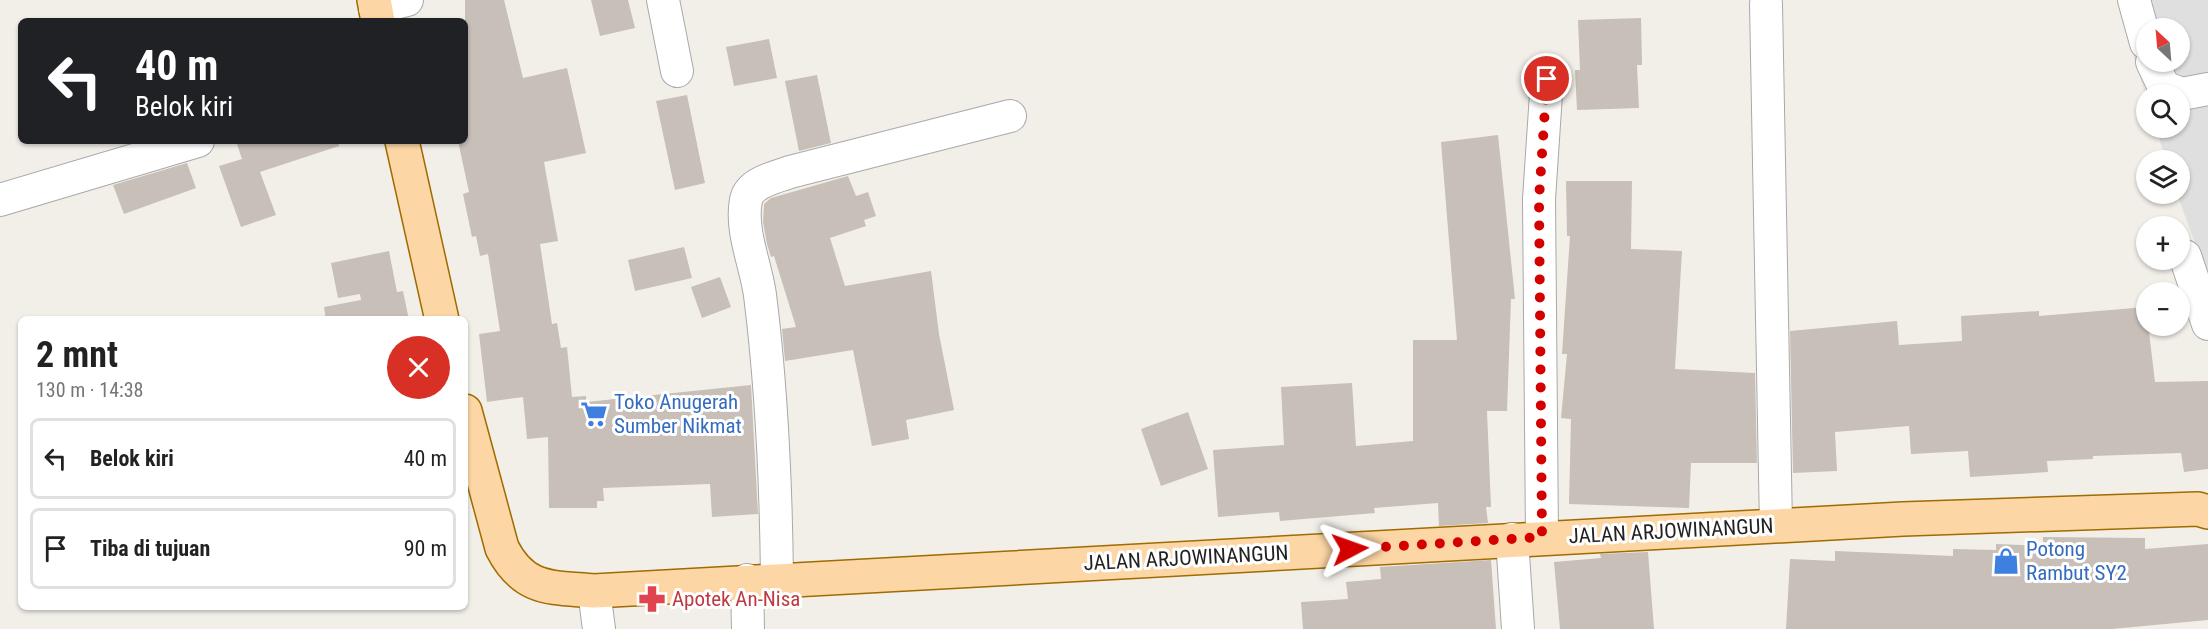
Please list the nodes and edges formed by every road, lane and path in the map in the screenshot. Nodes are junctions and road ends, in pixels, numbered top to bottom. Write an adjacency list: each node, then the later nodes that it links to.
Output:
1 (407, 0): 5 (street)
2 (663, 0): 7 (street)
3 (2134, 0): 6 (street)
4 (1766, 4): 20 (street)
5 (376, 10)
6 (2139, 18)
7 (677, 71)
8 (2157, 72): 10 (street)
9 (1547, 79): 21 (street)
10 (2208, 89)
11 (1010, 116): 22 (street)
12 (188, 144): 14 (street)
13 (403, 144): 16 (main road)
14 (0, 200)
15 (2190, 270): 17 (street)
16 (441, 316)
17 (2208, 324)
18 (468, 422): 23 (main road, JALAN ARJOWINANGUN)
19 (2208, 512): 20 (main road, JALAN ARJOWINANGUN)
20 (1776, 526): 21 (main road, JALAN ARJOWINANGUN)
21 (1527, 538): 22 (main road, JALAN ARJOWINANGUN); 26 (street)
22 (762, 580): 23 (main road, JALAN ARJOWINANGUN); 25 (street)
23 (594, 591): 24 (street)
24 (599, 629)
25 (748, 629)
26 (1518, 629)

